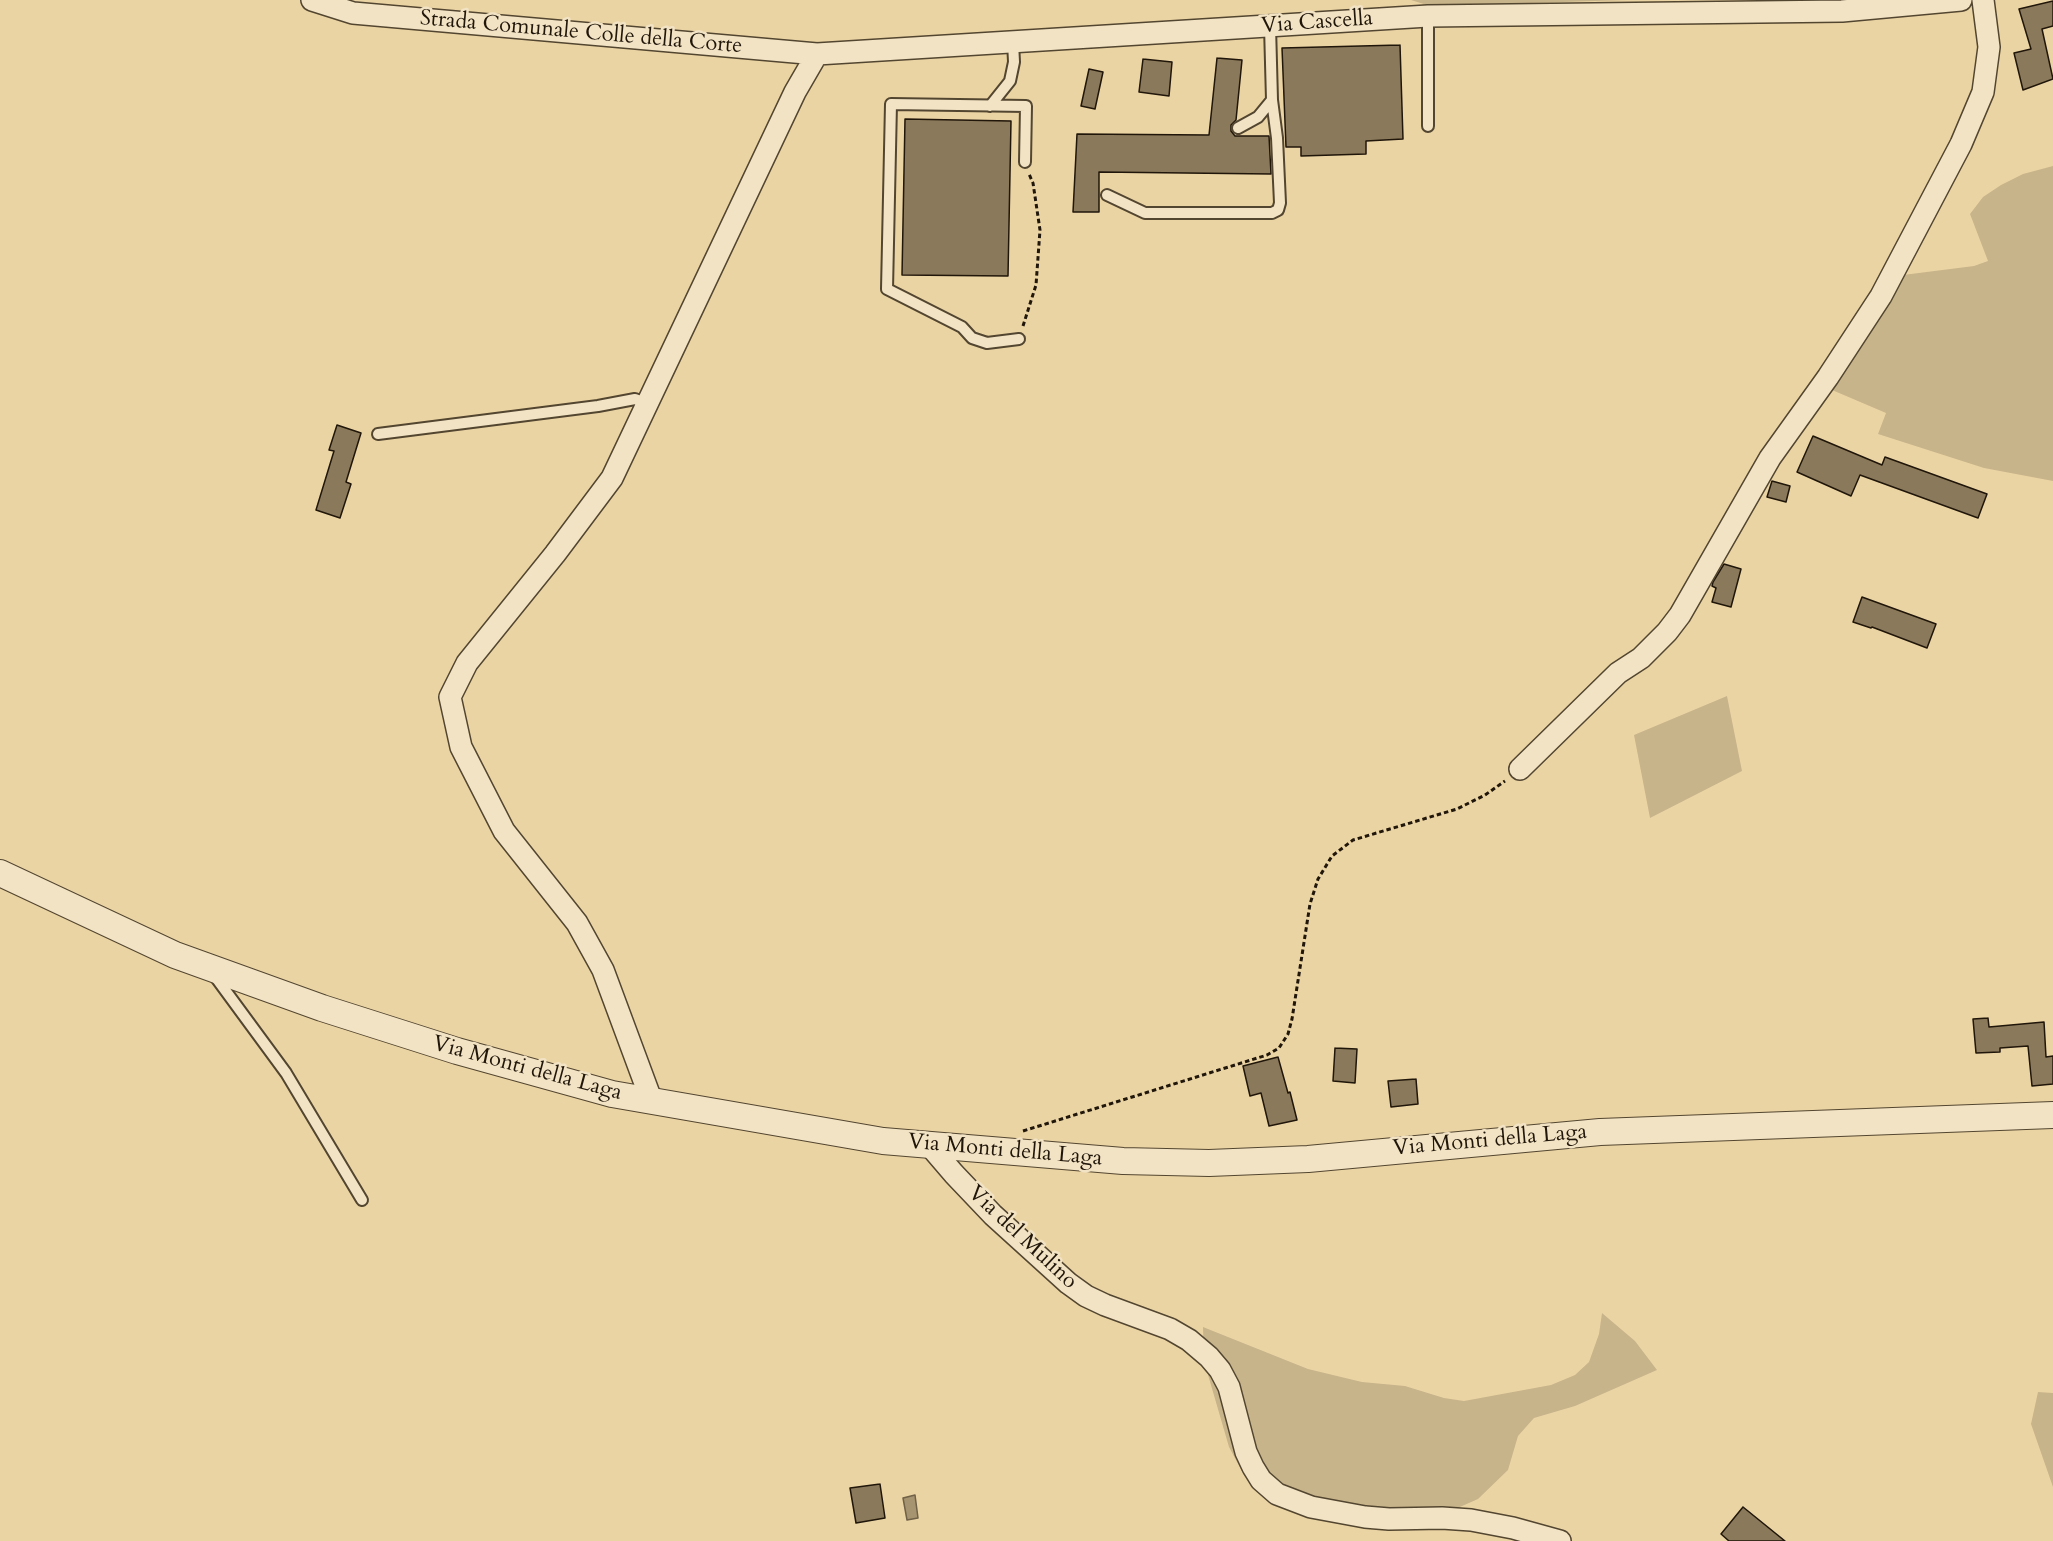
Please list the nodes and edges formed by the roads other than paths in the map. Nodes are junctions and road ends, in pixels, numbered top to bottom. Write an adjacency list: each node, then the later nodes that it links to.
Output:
1 (312, 0): 7 (street, Strada Comunale Colle della Corte)
2 (1961, 0): 4 (street, Via Cascella)
3 (1983, 0): 17 (street)
4 (1428, 16): 5 (street, Via Cascella); 10 (lane)
5 (1270, 26): 6 (street, Via Cascella); 8 (lane)
6 (1013, 42): 7 (street, Via Cascella); 9 (lane)
7 (817, 54): 15 (street)
8 (1272, 100): 11 (lane); 13 (lane)
9 (990, 106): 12 (lane); 14 (lane)
10 (1428, 126)
11 (1238, 128)
12 (1025, 162)
13 (1107, 195)
14 (1019, 339)
15 (649, 404): 16 (lane); 20 (street)
16 (378, 434)
17 (1520, 769)
18 (0, 873): 19 (street, Via Monti della Laga)
19 (207, 967): 20 (street, Via Monti della Laga); 23 (lane)
20 (652, 1102): 22 (street, Via Monti della Laga)
21 (2053, 1115): 22 (street, Via Monti della Laga)
22 (930, 1146): 24 (street, Via del Mulino)
23 (362, 1200)
24 (1560, 1541)

